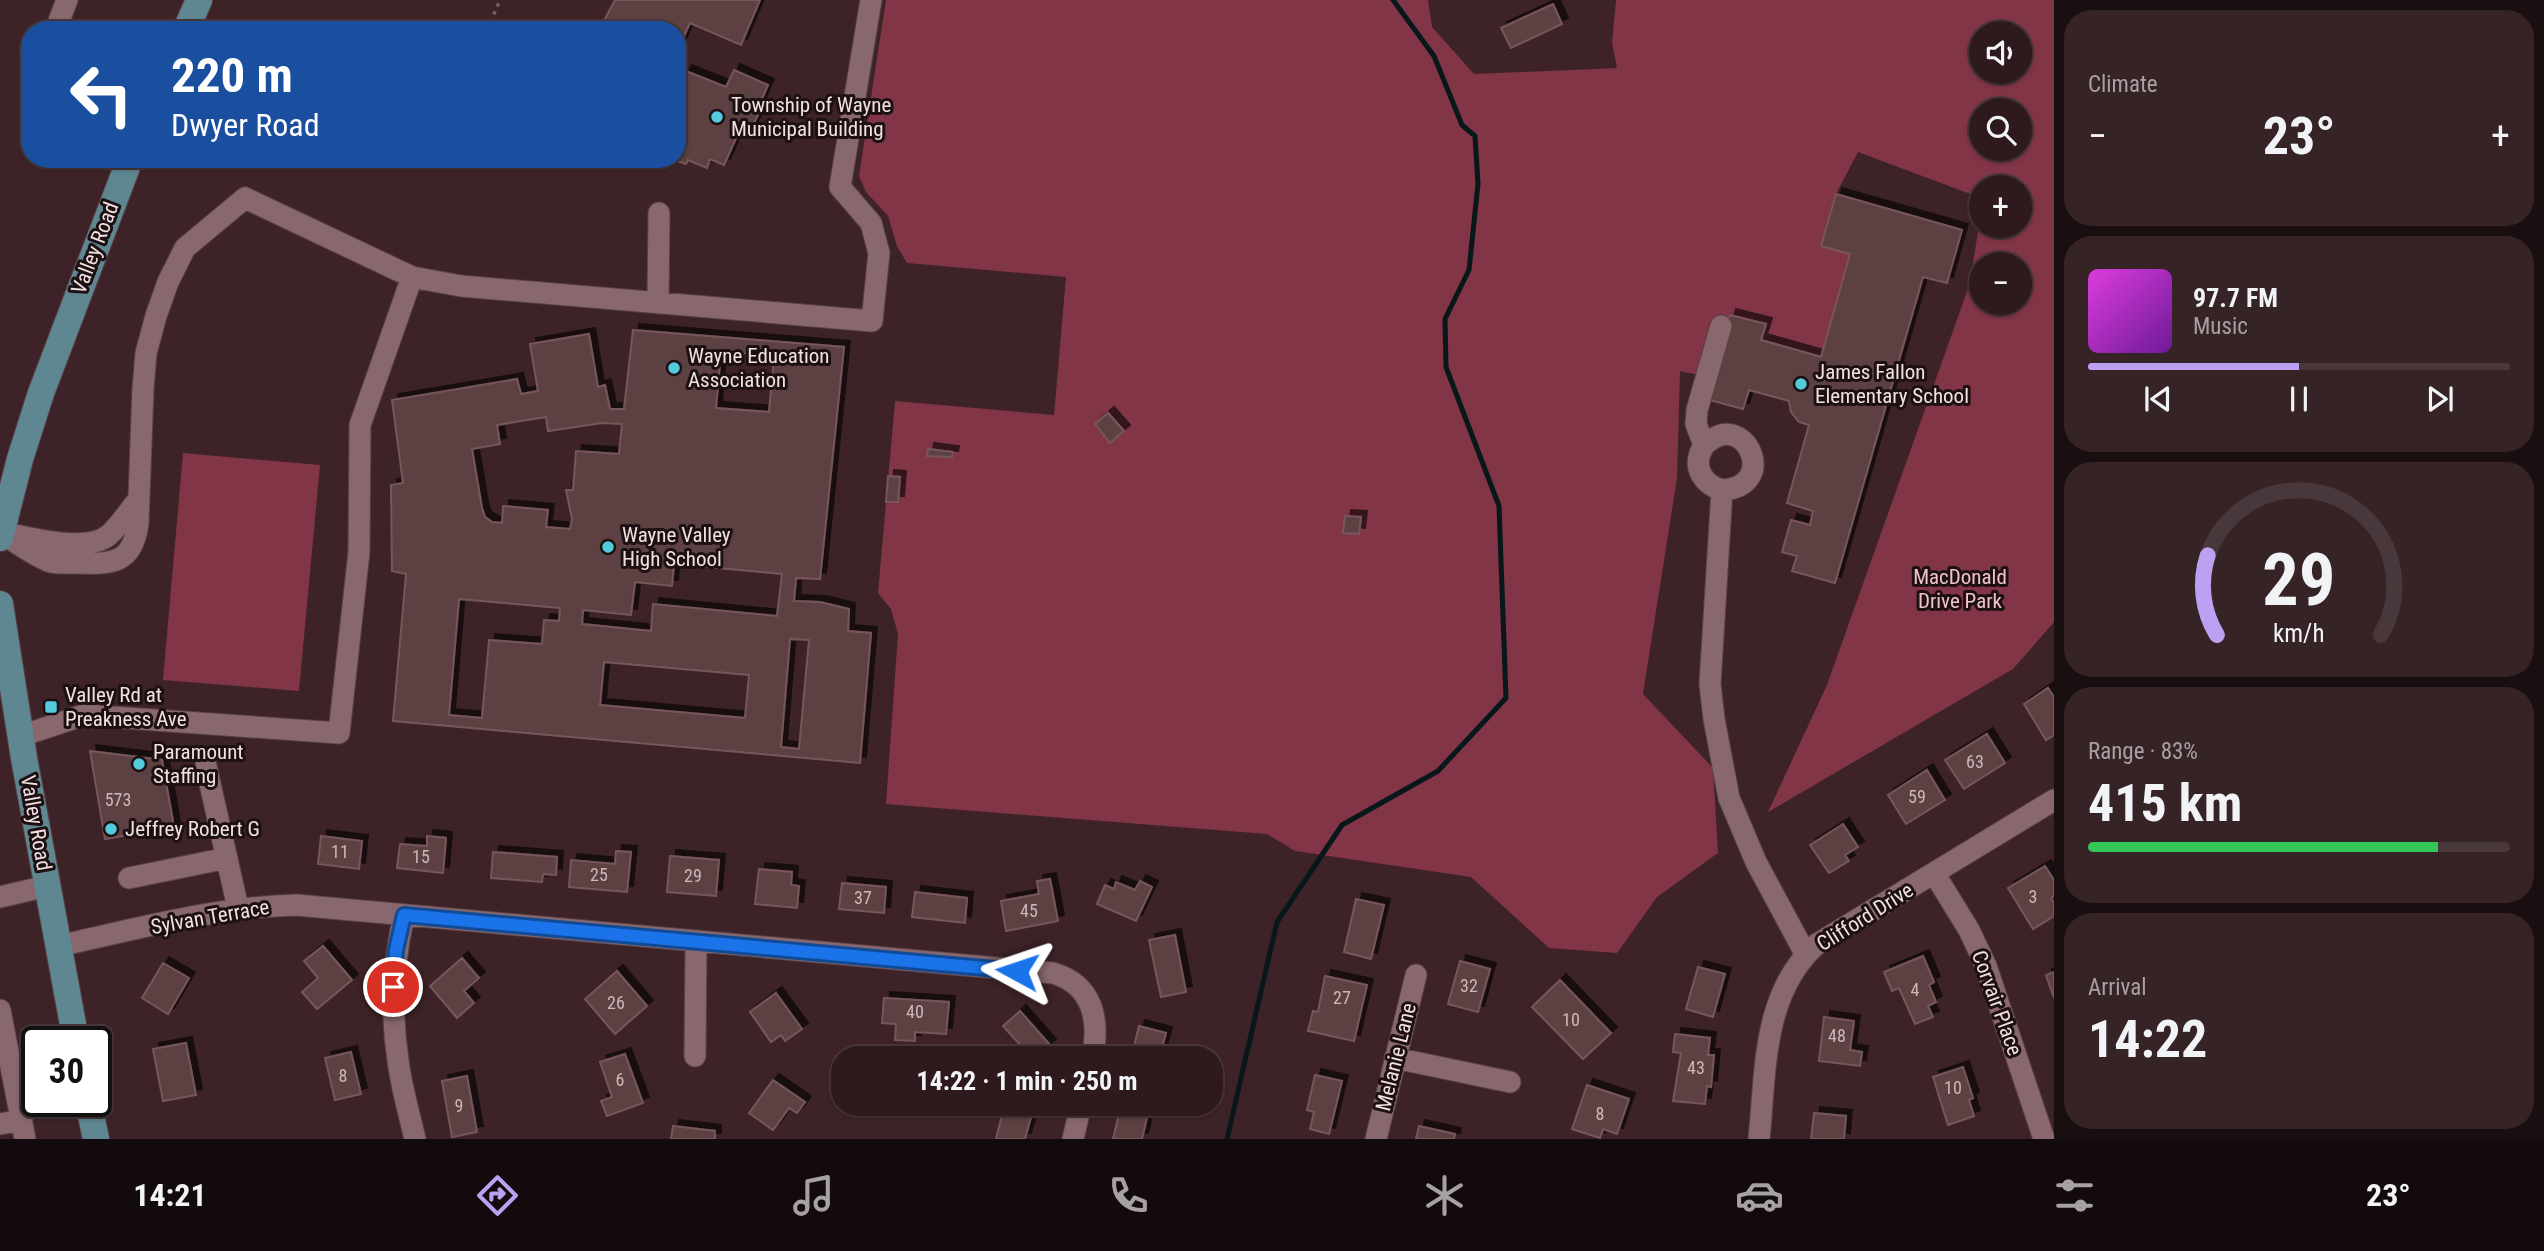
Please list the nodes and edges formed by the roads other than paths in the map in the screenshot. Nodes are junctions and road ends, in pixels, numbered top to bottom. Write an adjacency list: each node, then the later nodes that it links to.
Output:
1 (67, 0): 4 (street)
2 (199, 0): 5 (main road)
3 (872, 0): 9 (street)
4 (59, 21)
5 (190, 21)
6 (127, 168): 13 (main road, Valley Road)
7 (659, 213): 9 (street)
8 (412, 277): 9 (street); 13 (street); 15 (street)
9 (658, 303)
10 (1721, 326): 11 (street)
11 (1704, 445): 12 (street); 12 (street)
12 (1722, 491): 27 (street)
13 (0, 535)
14 (0, 604): 15 (main road, Valley Road)
15 (20, 736): 21 (main road, Valley Road)
16 (206, 766): 18 (street)
17 (2054, 800): 19 (street, Clifford Drive)
18 (227, 858): 20 (street); 23 (street)
19 (1934, 873): 27 (street, Clifford Drive); 44 (street, Corvair Place)
20 (129, 878)
21 (47, 886): 22 (street); 26 (main road, Valley Road)
22 (0, 897)
23 (237, 908): 24 (street, Sylvan Terrace); 26 (street, Sylvan Terrace)
24 (404, 915): 25 (street, Sylvan Terrace); 40 (street)
25 (696, 942): 31 (street, Sylvan Terrace); 32 (street)
26 (58, 946): 30 (main road, Valley Road)
27 (1806, 955): 43 (street, Clifford Drive)
28 (1416, 975): 33 (street, Melanie Lane)
29 (0, 1010): 38 (street)
30 (73, 1026)
31 (1095, 1046)
32 (695, 1056)
33 (1395, 1058): 34 (street); 42 (street, Melanie Lane)
34 (1510, 1082)
35 (1078, 1116): 41 (street)
36 (91, 1117): 39 (main road)
37 (0, 1124): 38 (street)
38 (23, 1130)
39 (96, 1139)
40 (415, 1139)
41 (1073, 1139)
42 (1376, 1139)
43 (1759, 1139)
44 (2044, 1139)

